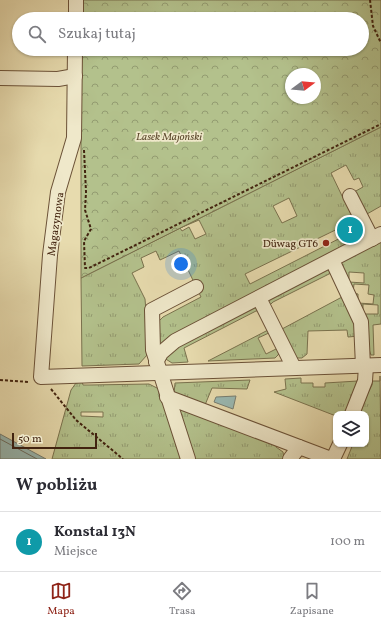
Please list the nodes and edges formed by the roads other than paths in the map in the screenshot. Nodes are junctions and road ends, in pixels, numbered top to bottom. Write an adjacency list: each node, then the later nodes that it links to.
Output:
1 (76, 0): 2 (lane)
2 (76, 12)
3 (75, 56): 4 (lane, Magazynowa)
4 (75, 76): 5 (lane); 13 (lane, Magazynowa)
5 (0, 78)
6 (350, 196): 7 (lane)
7 (377, 237): 8 (lane)
8 (332, 260): 10 (lane); 12 (lane)
9 (196, 287): 13 (lane)
10 (259, 298): 13 (lane); 14 (lane)
11 (381, 365): 12 (lane)
12 (365, 366): 14 (lane); 16 (lane)
13 (157, 367): 14 (lane); 15 (lane)
14 (294, 368)
15 (167, 397): 18 (lane); 19 (lane)
16 (353, 411)
17 (338, 447): 21 (lane)
18 (301, 453): 20 (lane); 21 (lane)
19 (188, 459)
20 (290, 459)
21 (332, 459)

